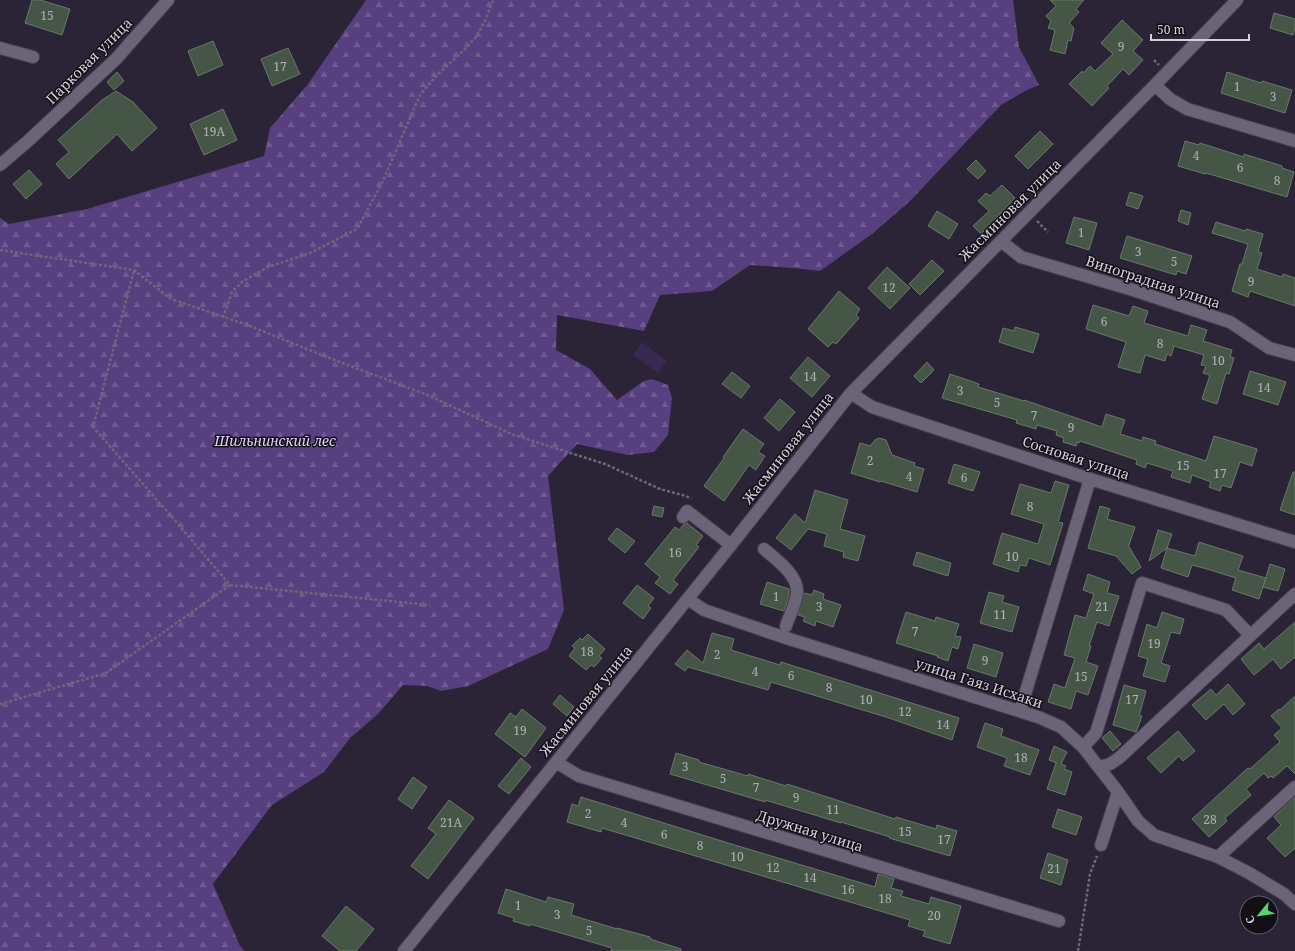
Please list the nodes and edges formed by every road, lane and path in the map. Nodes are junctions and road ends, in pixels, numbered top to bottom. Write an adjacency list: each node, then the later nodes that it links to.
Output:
1 (168, 0): 8 (street, Парковая улица)
2 (493, 0): 12 (path)
3 (1237, 0): 6 (street, Жасминовая улица)
4 (0, 48): 5 (street)
5 (33, 57)
6 (1155, 85): 7 (street); 9 (street, Жасминовая улица)
7 (1295, 141)
8 (0, 165)
9 (1001, 241): 13 (street, Виноградная улица); 14 (street, Жасминовая улица)
10 (0, 250): 11 (path)
11 (134, 270): 12 (path); 21 (path)
12 (223, 318): 16 (path)
13 (1295, 355)
14 (851, 393): 15 (street, Сосновая улица); 19 (street, Жасминовая улица)
15 (1090, 479): 18 (street, Сосновая улица); 28 (street)
16 (692, 499)
17 (683, 517): 19 (street)
18 (1295, 542)
19 (731, 545): 23 (street, Жасминовая улица)
20 (764, 549): 25 (street)
21 (230, 585): 24 (path); 27 (path)
22 (1295, 594): 26 (street)
23 (688, 599): 28 (street, улица Гаяз Исхаки); 30 (street, Жасминовая улица)
24 (430, 605)
25 (786, 626)
26 (1250, 635): 29 (street); 31 (street)
27 (0, 702)
28 (1020, 711): 29 (street, улица Гаяз Исхаки)
29 (1084, 747): 31 (street, улица Гаяз Исхаки)
30 (556, 762): 37 (street, Дружная улица); 38 (street, Жасминовая улица)
31 (1099, 767): 33 (street, улица Гаяз Исхаки)
32 (1295, 787): 35 (street)
33 (1118, 792): 34 (street); 35 (street, улица Гаяз Исхаки)
34 (1101, 845): 39 (path)
35 (1218, 857): 36 (street, улица Гаяз Исхаки)
36 (1295, 904)
37 (1059, 921)
38 (409, 950)
39 (1078, 951)

